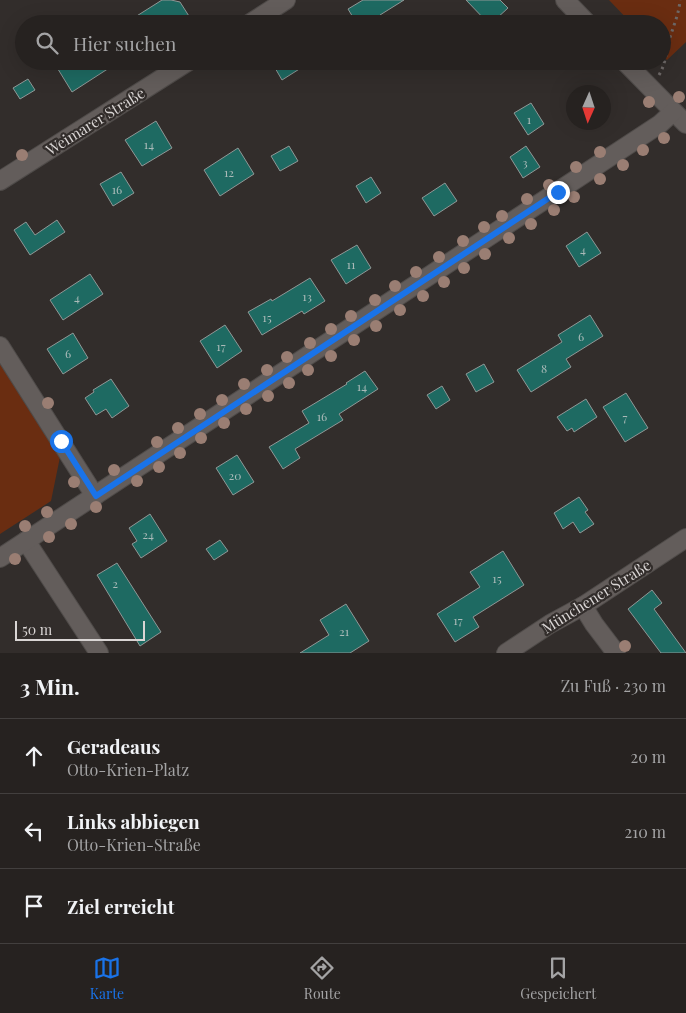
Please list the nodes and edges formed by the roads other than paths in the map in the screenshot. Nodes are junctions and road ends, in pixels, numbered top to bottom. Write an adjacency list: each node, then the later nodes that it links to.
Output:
1 (286, 0): 3 (street)
2 (565, 0): 4 (street)
3 (263, 15)
4 (579, 15)
5 (175, 70): 9 (street, Weimarer Straße)
6 (633, 70): 7 (street)
7 (673, 112): 8 (street); 11 (street)
8 (686, 124)
9 (0, 181)
10 (0, 346): 11 (street)
11 (96, 496): 13 (street)
12 (686, 538): 15 (street, Münchener Straße)
13 (26, 541): 14 (street); 16 (street)
14 (0, 558)
15 (582, 606): 17 (street, Münchener Straße); 18 (street)
16 (99, 653)
17 (506, 653)
18 (616, 653)

